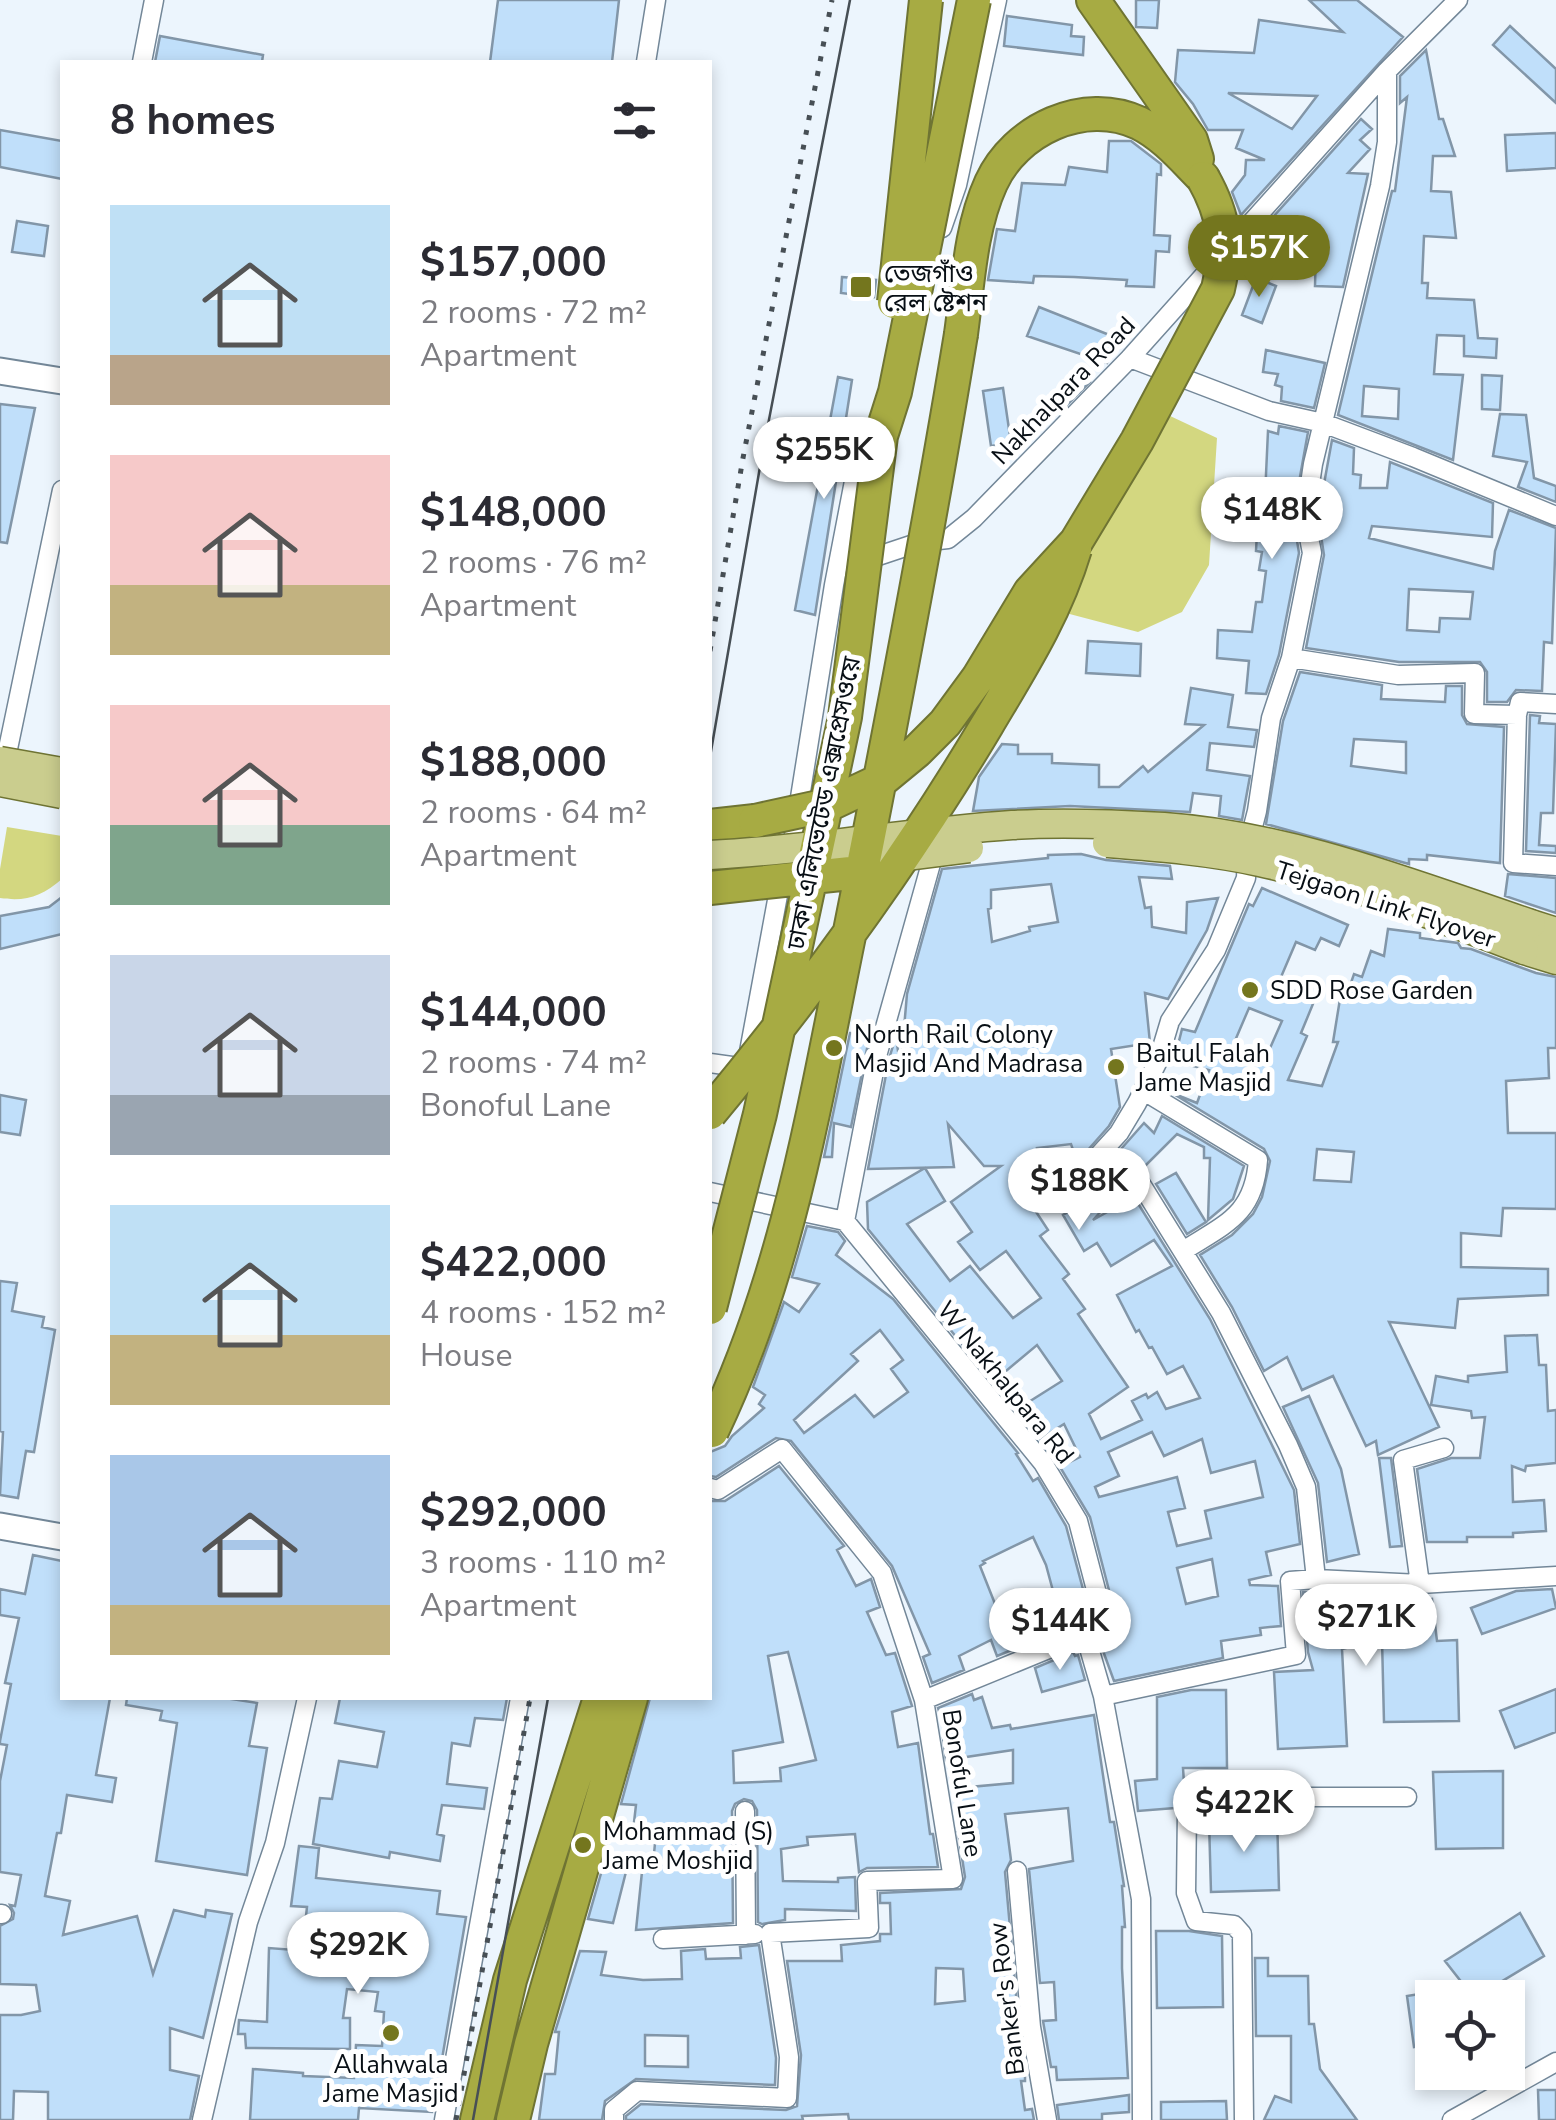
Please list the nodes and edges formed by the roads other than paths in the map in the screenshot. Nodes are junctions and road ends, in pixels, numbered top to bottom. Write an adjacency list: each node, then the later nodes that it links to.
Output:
1 (154, 0): 8 (street)
2 (656, 0): 9 (street)
3 (926, 0): 16 (highway, bridge)
4 (974, 0): 16 (highway, ঢাকা এলিভেটেড এক্সপ্রেসওয়ে, bridge)
5 (997, 0): 20 (street)
6 (1093, 0): 11 (highway)
7 (1458, 0): 10 (street, Nakhalpara Road)
8 (142, 60)
9 (646, 60)
10 (1387, 71): 12 (street, Nakhalpara Road); 15 (street)
11 (1203, 178): 19 (highway, bridge); 45 (highway, ঢাকা এলিভেটেড এক্সপ্রেসওয়ে, bridge)
12 (1130, 358): 15 (street); 20 (street, Nakhalpara Road)
13 (0, 371): 14 (street)
14 (60, 382)
15 (1323, 423): 18 (street); 21 (street)
16 (882, 436): 44 (highway, ঢাকা এলিভেটেড এক্সপ্রেসওয়ে, bridge)
17 (60, 500): 26 (street)
18 (1556, 516)
19 (1076, 542): 28 (highway, bridge); 40 (highway, bridge)
20 (834, 585): 32 (street)
21 (1291, 658): 23 (street); 29 (street)
22 (1556, 704): 23 (street)
23 (1517, 715): 33 (street)
24 (0, 761): 25 (main road, bridge)
25 (60, 772)
26 (0, 785): 27 (main road, bridge)
27 (60, 794)
28 (712, 826)
29 (1247, 850): 32 (street); 39 (street)
30 (712, 856): 36 (main road, Tejgaon Link Flyover, bridge)
31 (927, 857): 34 (main road, Tejgaon Link Flyover, bridge); 35 (highway, bridge); 36 (main road, Tejgaon Link Flyover, bridge); 42 (street)
32 (790, 860): 38 (street)
33 (1556, 866)
34 (712, 876)
35 (712, 888)
36 (1537, 936): 37 (main road)
37 (1556, 960)
38 (712, 1064)
39 (1144, 1090): 43 (street); 43 (street)
40 (712, 1110)
41 (712, 1192): 42 (street)
42 (845, 1221): 53 (street, W Nakhalpara Rd)
43 (1183, 1251): 51 (street)
44 (712, 1300)
45 (712, 1431)
46 (1444, 1448): 52 (street)
47 (712, 1488): 59 (street)
48 (0, 1526): 49 (street)
49 (60, 1537)
50 (1556, 1576): 52 (street)
51 (1316, 1579): 52 (street); 54 (street)
52 (1420, 1584)
53 (1084, 1634): 54 (street); 59 (street, Bonoful Lane)
54 (1103, 1696): 73 (street)
55 (307, 1700): 67 (street)
56 (520, 1700): 68 (street)
57 (599, 1700): 69 (highway)
58 (630, 1700): 70 (highway)
59 (924, 1700): 63 (street, Bonoful Lane)
60 (1407, 1797): 74 (street)
61 (745, 1811): 64 (street)
62 (1017, 1871): 72 (street, Banker's Row)
63 (770, 1933): 64 (street); 71 (street)
64 (746, 1935): 65 (street)
65 (662, 1939)
66 (1556, 2062): 75 (street)
67 (202, 2120)
68 (444, 2120)
69 (477, 2120)
70 (512, 2120)
71 (614, 2120)
72 (1047, 2120)
73 (1142, 2120)
74 (1244, 2120)
75 (1452, 2120)

